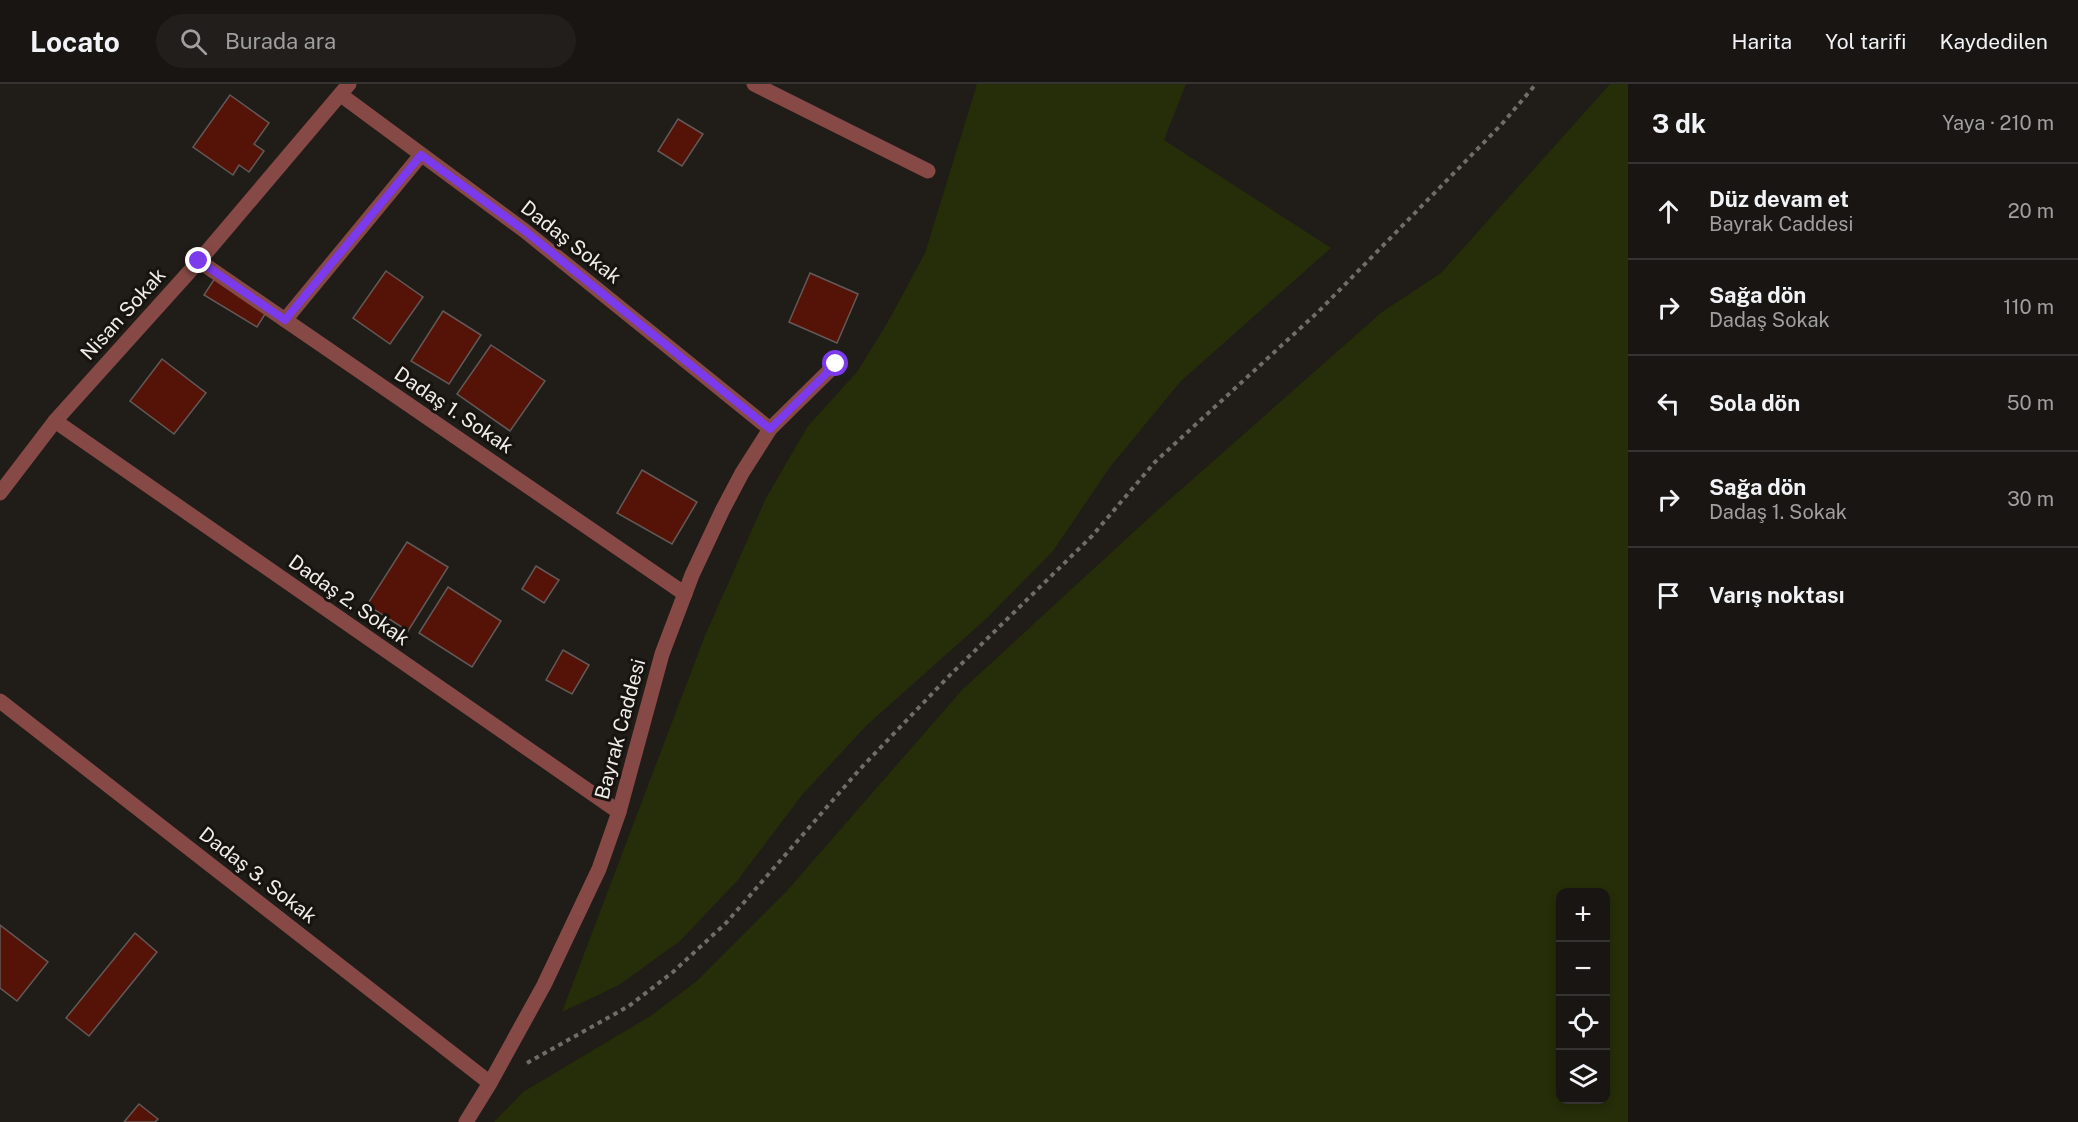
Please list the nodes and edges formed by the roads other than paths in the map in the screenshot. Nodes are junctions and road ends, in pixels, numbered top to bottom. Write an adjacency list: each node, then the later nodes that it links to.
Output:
1 (754, 84): 4 (street)
2 (345, 90): 3 (street, Dadaş Sokak); 5 (street, Nisan Sokak)
3 (421, 155): 6 (street); 9 (street, Dadaş Sokak)
4 (928, 171)
5 (199, 261): 6 (street, Dadaş 1. Sokak); 8 (street, Nisan Sokak)
6 (285, 320): 11 (street, Dadaş 1. Sokak)
7 (836, 364): 9 (street, Bayrak Caddesi)
8 (55, 421): 10 (street, Nisan Sokak); 13 (street, Dadaş 2. Sokak)
9 (770, 429): 11 (street, Bayrak Caddesi)
10 (0, 493)
11 (685, 594): 13 (street, Bayrak Caddesi)
12 (0, 700): 14 (street, Dadaş 3. Sokak)
13 (619, 812): 14 (street, Bayrak Caddesi)
14 (490, 1083): 15 (street, Bayrak Caddesi)
15 (466, 1122)

